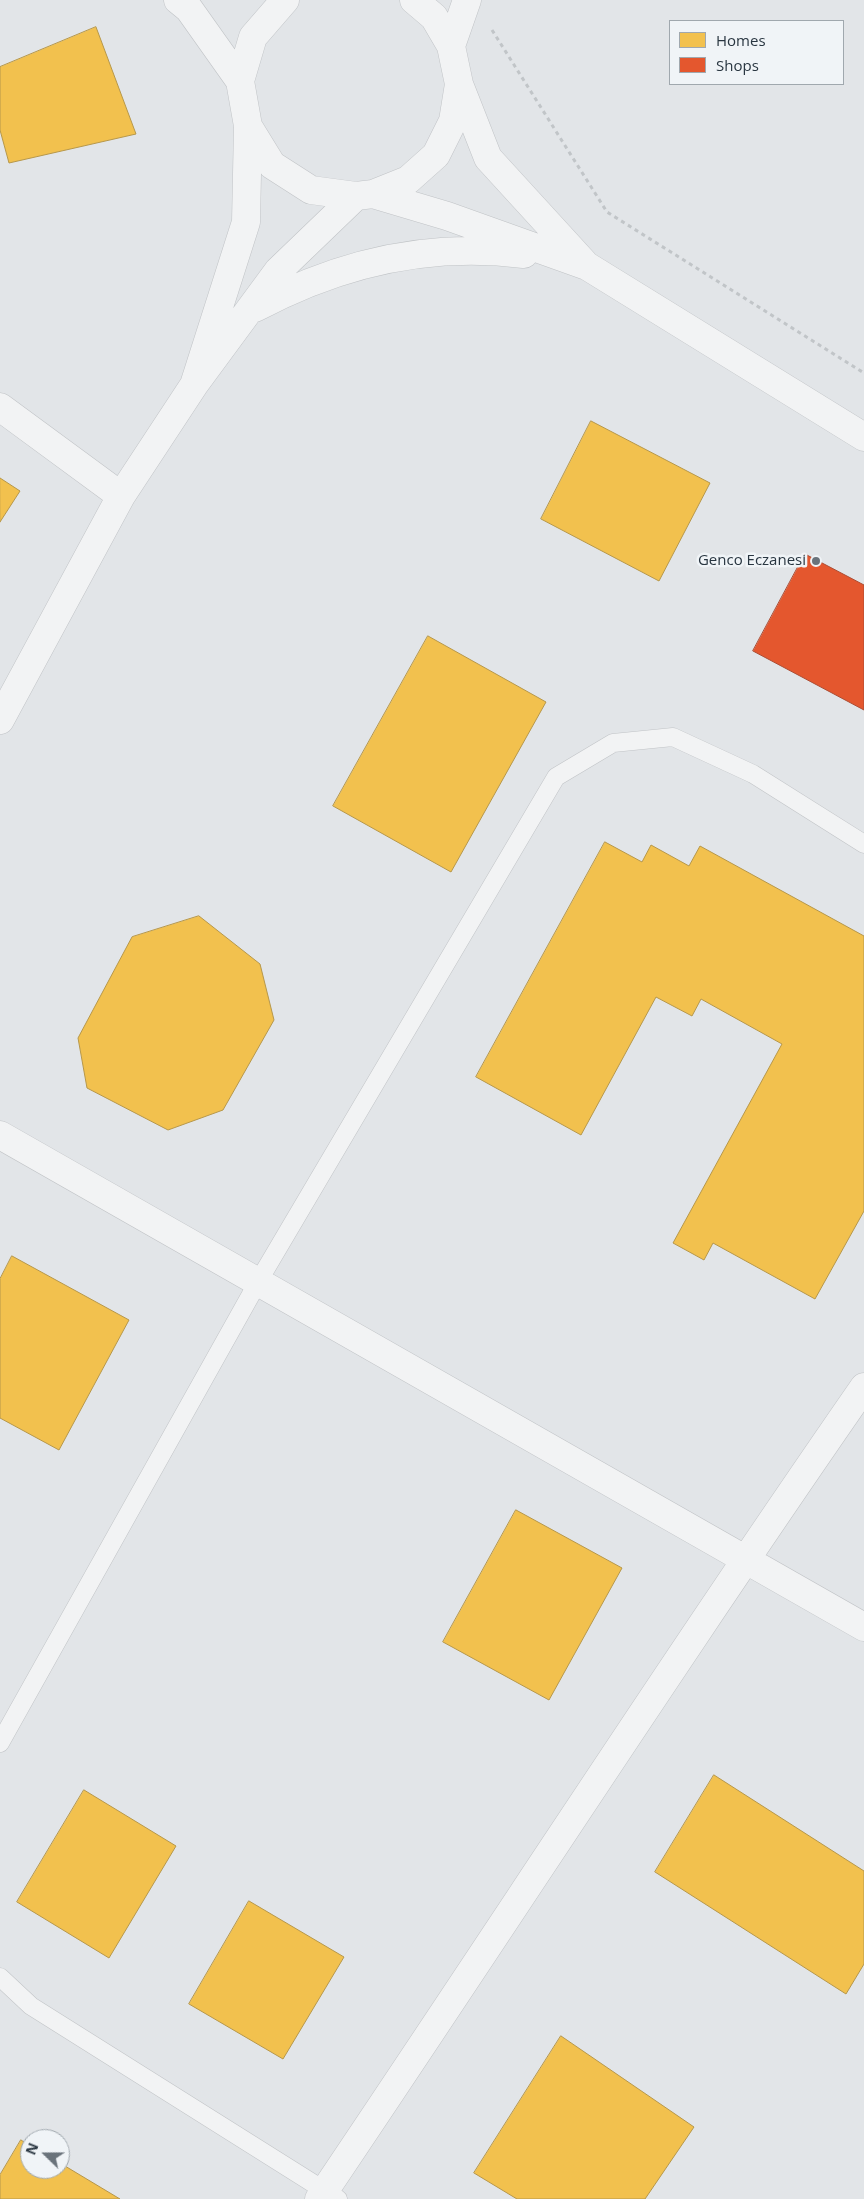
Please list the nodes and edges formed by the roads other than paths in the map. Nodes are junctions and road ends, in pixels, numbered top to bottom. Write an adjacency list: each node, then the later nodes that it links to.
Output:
1 (178, 0): 6 (street)
2 (285, 0): 6 (street)
3 (414, 0): 5 (street)
4 (464, 7): 5 (street)
5 (451, 46): 7 (street)
6 (240, 81): 8 (street)
7 (459, 84): 9 (street); 10 (street)
8 (248, 126): 9 (street); 12 (street)
9 (365, 195): 10 (street); 11 (street)
10 (587, 266): 11 (street); 14 (street)
11 (248, 311): 12 (street)
12 (194, 385): 15 (street)
13 (0, 408): 15 (street)
14 (864, 437)
15 (121, 496): 16 (street)
16 (0, 720)
17 (864, 844): 19 (lane)
18 (0, 1135): 19 (street)
19 (258, 1282): 21 (street); 23 (lane)
20 (864, 1387): 21 (street)
21 (745, 1558): 22 (street); 25 (street)
22 (864, 1627)
23 (0, 1743)
24 (0, 1977): 25 (lane)
25 (327, 2196)

